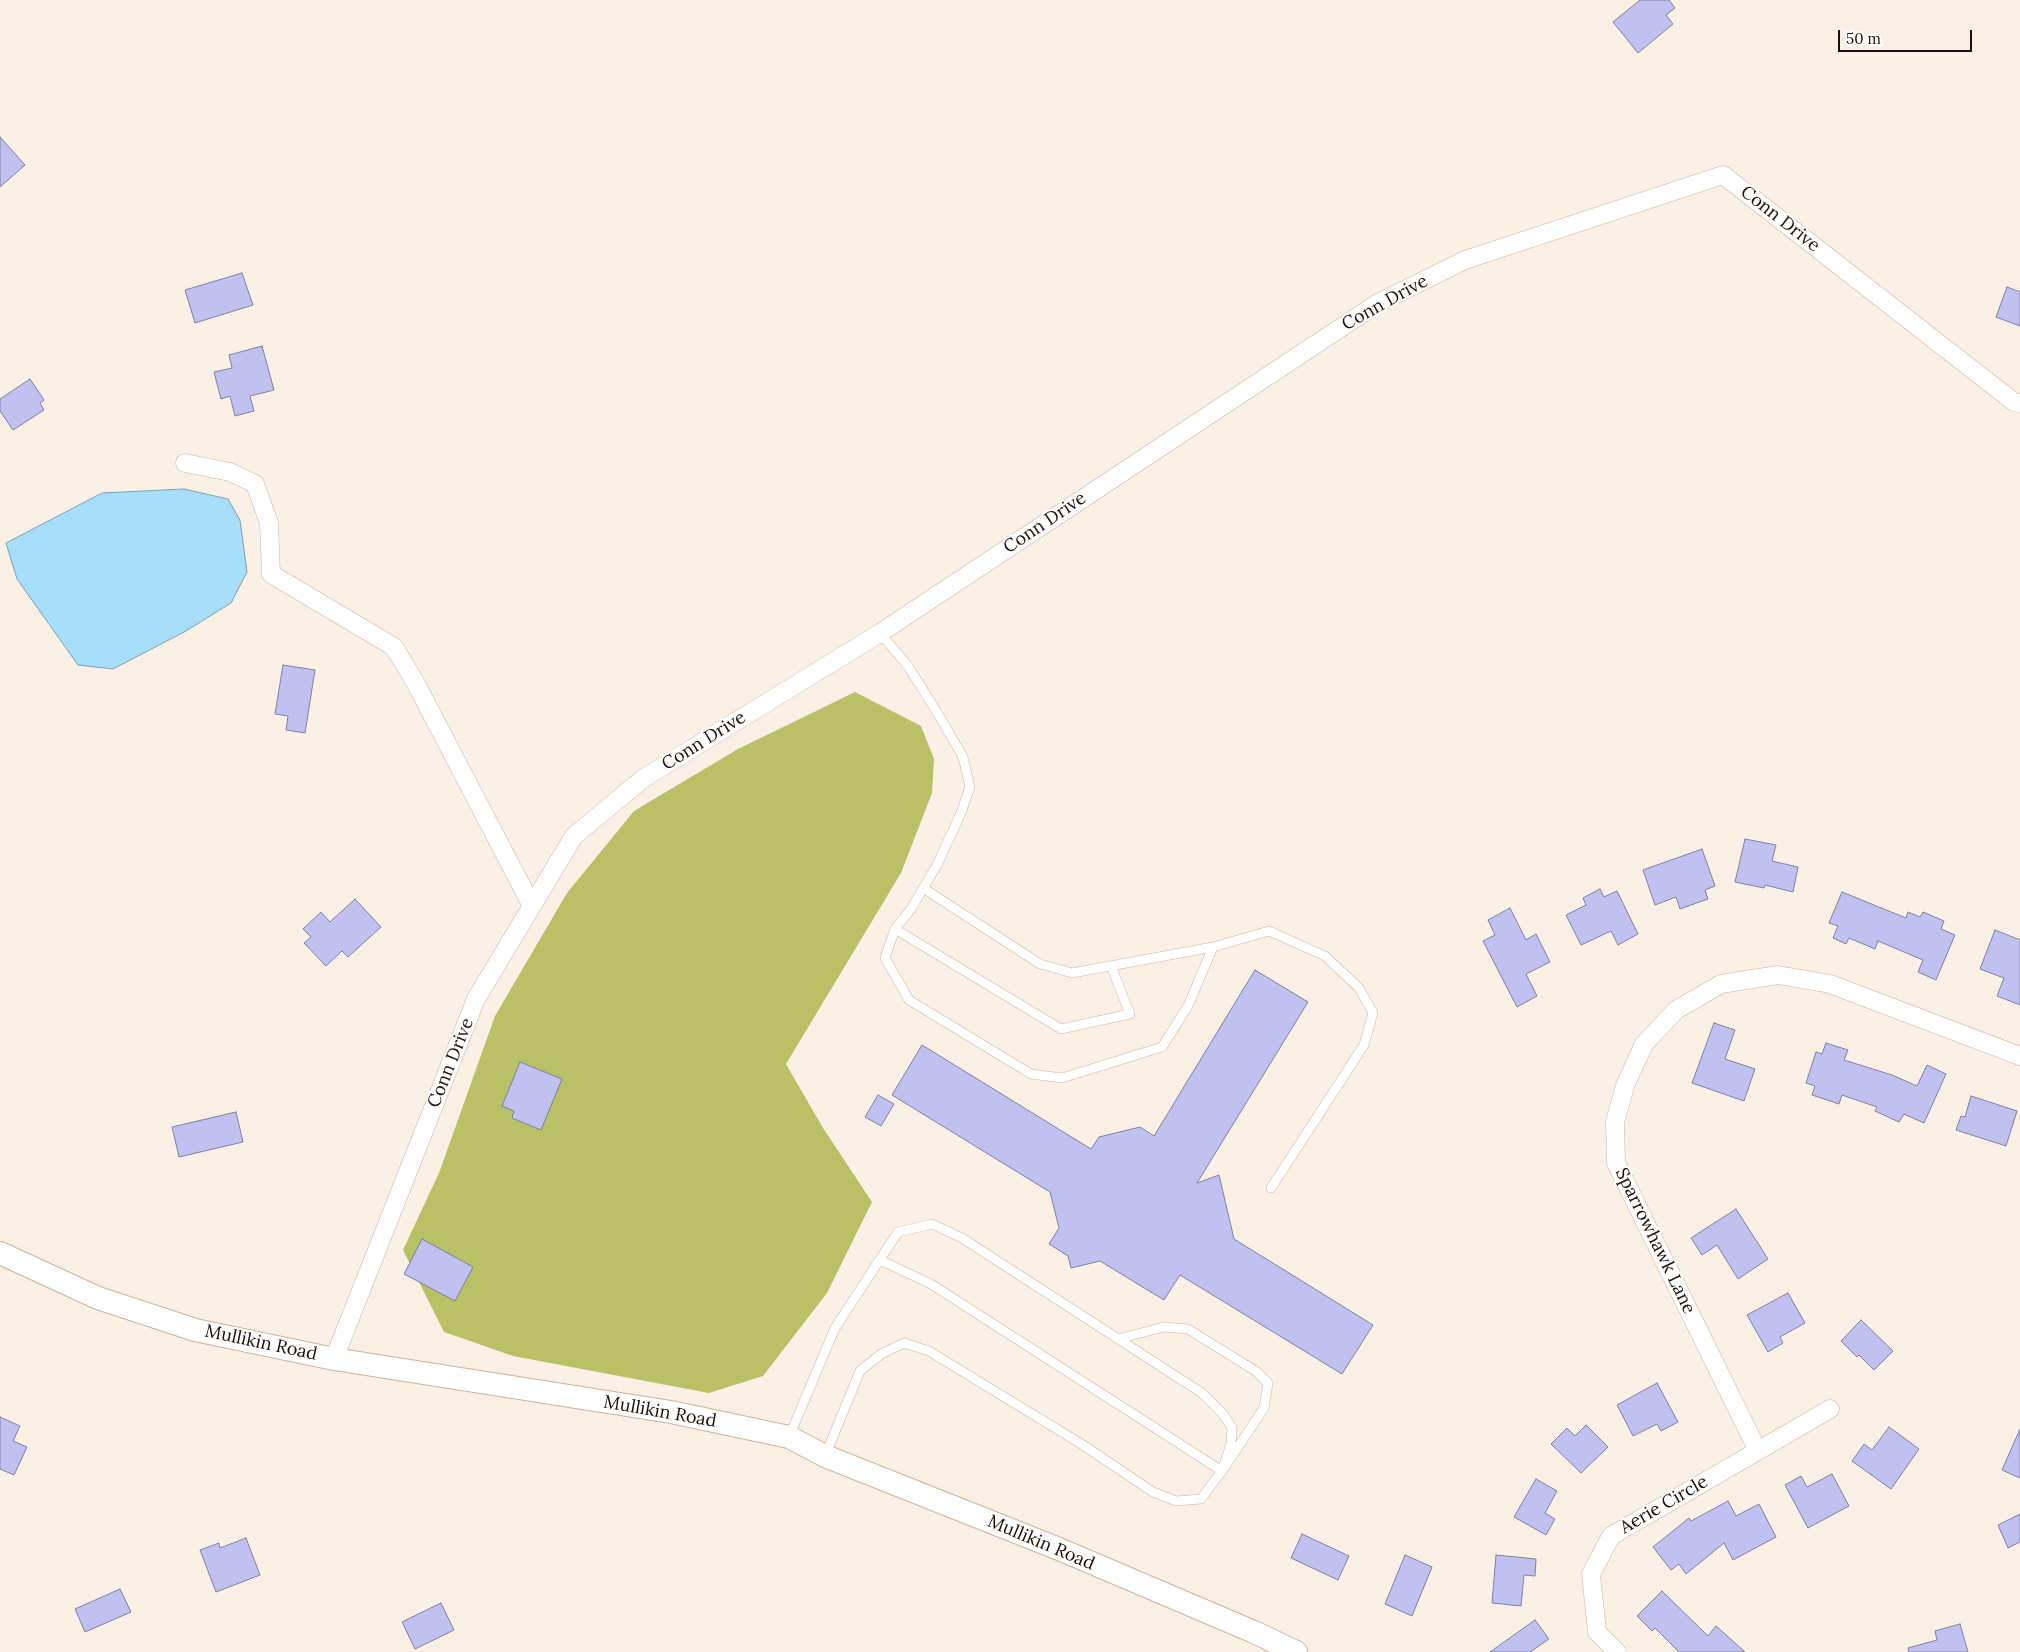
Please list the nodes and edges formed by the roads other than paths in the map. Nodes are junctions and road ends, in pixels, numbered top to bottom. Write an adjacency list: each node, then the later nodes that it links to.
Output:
1 (2020, 403): 3 (street, Conn Drive)
2 (186, 463): 5 (street)
3 (880, 633): 4 (lane); 5 (street, Conn Drive)
4 (924, 888): 6 (lane); 8 (lane)
5 (532, 906): 14 (street, Conn Drive)
6 (895, 929): 7 (lane); 8 (lane)
7 (1213, 946): 8 (lane); 10 (lane)
8 (1111, 966)
9 (2020, 1056): 17 (street, Sparrowhawk Lane)
10 (1271, 1188)
11 (0, 1253): 14 (street, Mullikin Road)
12 (880, 1260): 13 (lane); 16 (lane); 19 (lane)
13 (1118, 1339): 19 (lane); 19 (lane)
14 (334, 1358): 16 (street, Mullikin Road)
15 (1830, 1409): 17 (street, Aerie Circle)
16 (788, 1437): 18 (street, Mullikin Road)
17 (1758, 1451): 21 (street, Aerie Circle)
18 (825, 1456): 19 (lane); 20 (street, Mullikin Road)
19 (1222, 1471)
20 (1296, 1652)
21 (1617, 1652)

